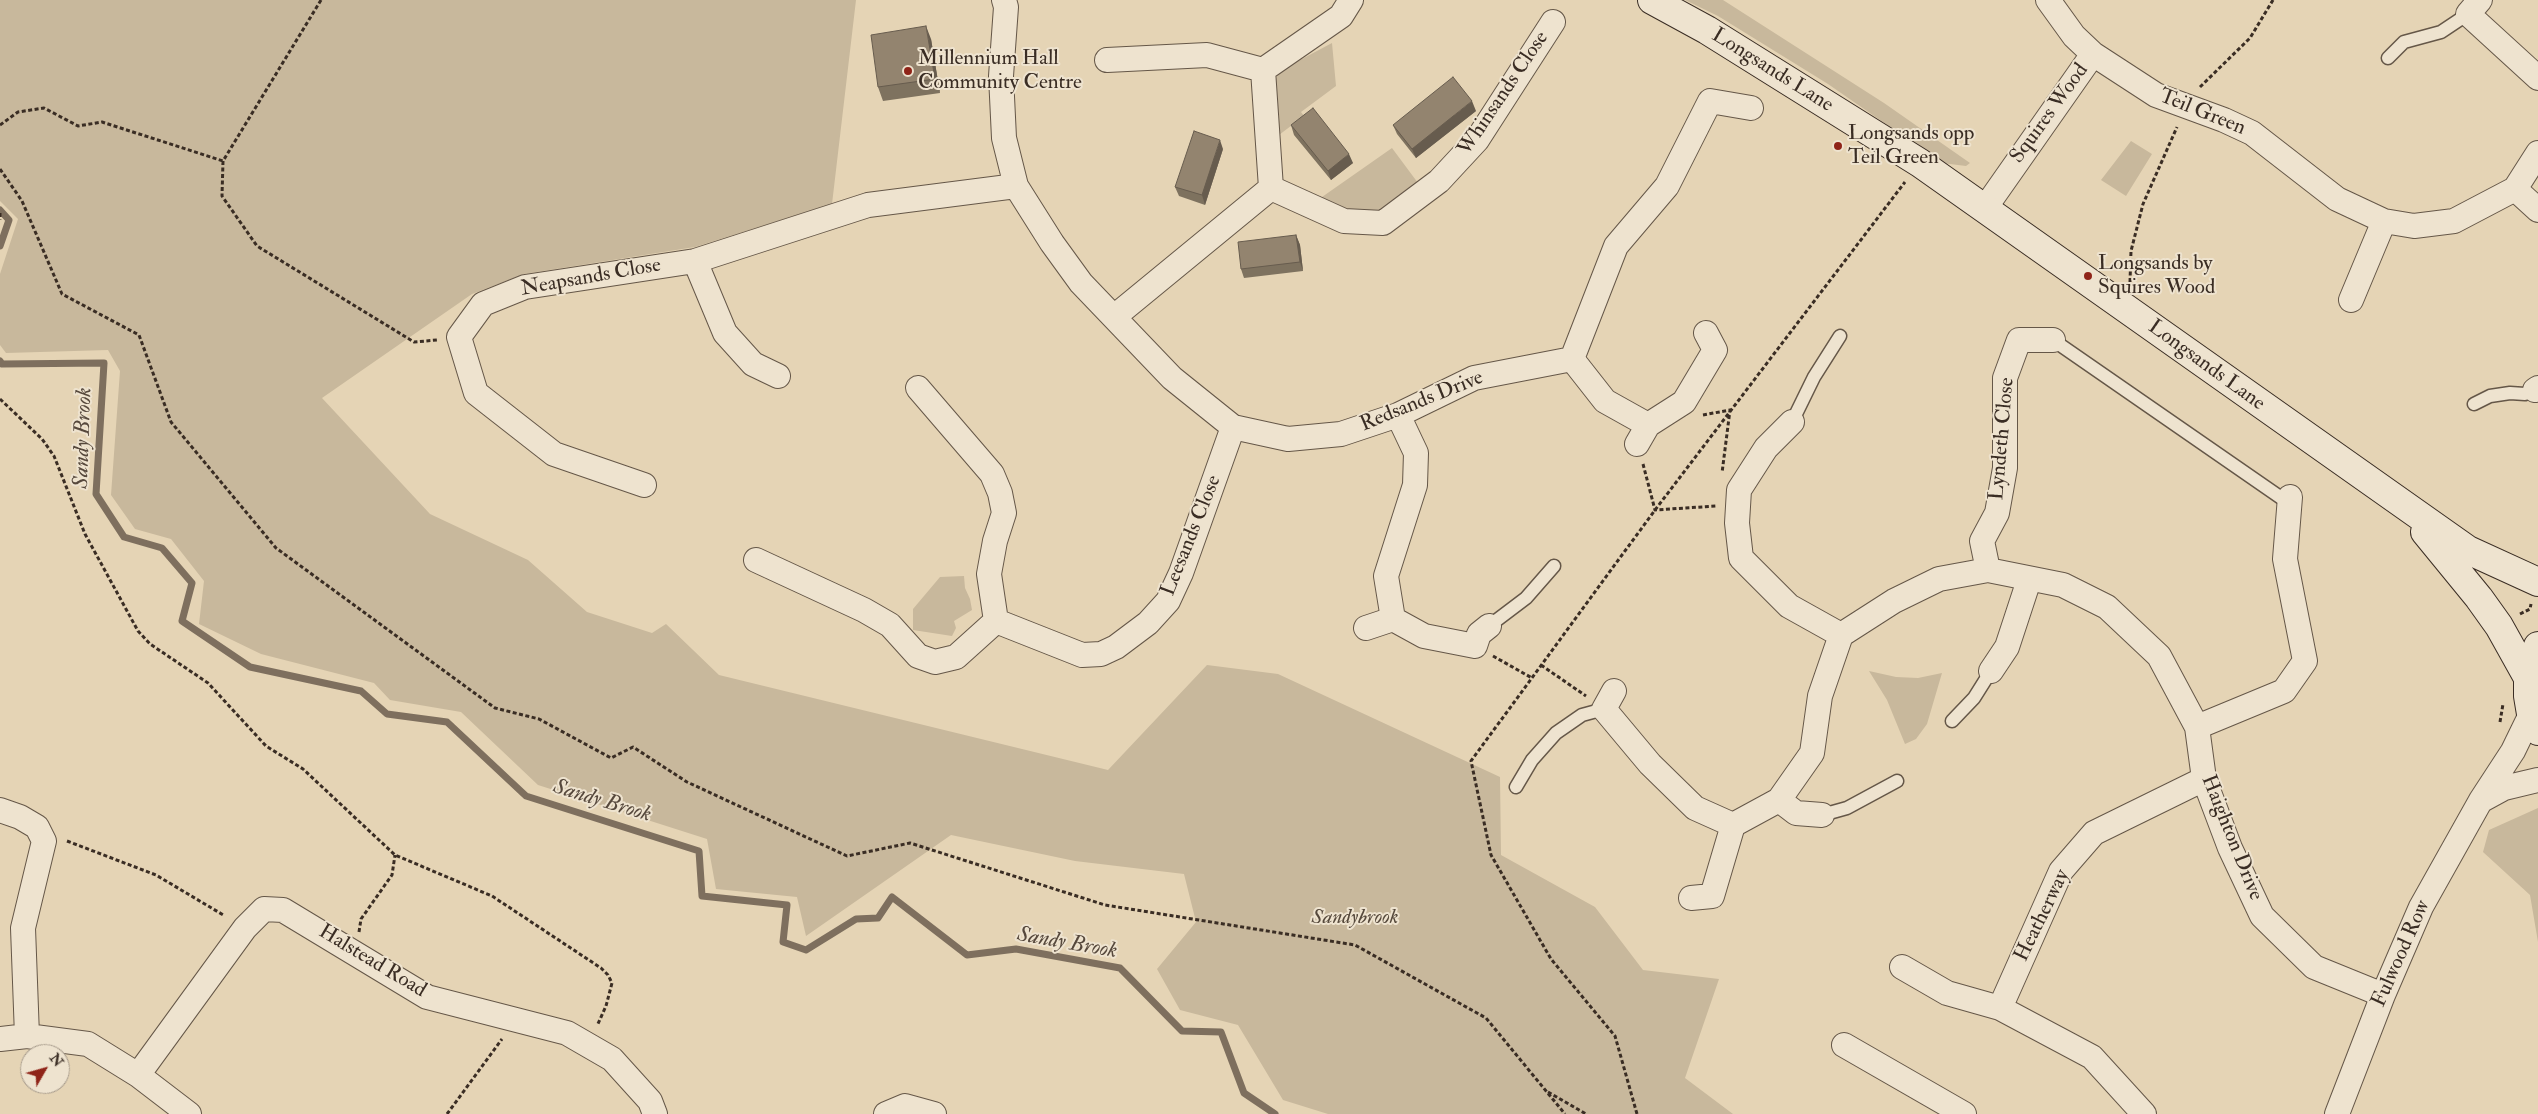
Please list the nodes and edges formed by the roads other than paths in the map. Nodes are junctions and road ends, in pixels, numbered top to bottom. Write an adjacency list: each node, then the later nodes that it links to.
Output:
1 (1351, 0): 10 (street)
2 (1652, 0): 17 (main road, Longsands Lane)
3 (2048, 0): 7 (street, Squires Wood)
4 (1007, 2): 14 (street, Redsands Drive)
5 (2474, 7): 8 (lane); 11 (street)
6 (1553, 22): 15 (street, Whinsands Close)
7 (2093, 54): 17 (street, Squires Wood); 19 (street, Teil Green)
8 (2388, 58)
9 (1107, 60): 10 (street)
10 (1263, 70): 15 (street)
11 (2538, 78)
12 (1751, 108): 26 (street)
13 (2538, 153): 16 (street)
14 (1016, 186): 20 (street, Neapsands Close); 22 (street, Redsands Drive)
15 (1271, 188): 22 (street)
16 (2515, 190): 18 (street); 19 (street, Teil Green)
17 (1985, 208): 36 (main road, Longsands Lane)
18 (2538, 210)
19 (2384, 221): 21 (street)
20 (695, 261): 27 (street); 34 (street, Neapsands Close)
21 (2351, 300)
22 (1114, 317): 33 (street, Redsands Drive)
23 (1706, 333): 26 (street)
24 (1840, 336): 32 (lane)
25 (2053, 340): 35 (lane); 39 (street, Lyndeth Close)
26 (1572, 359): 31 (street, Redsands Drive)
27 (778, 376)
28 (918, 388): 43 (street)
29 (2536, 389): 30 (lane)
30 (2474, 404)
31 (1398, 415): 33 (street, Redsands Drive); 42 (street)
32 (1792, 422): 46 (street)
33 (1233, 427): 43 (street, Leesands Close)
34 (644, 485)
35 (2290, 500): 53 (street)
36 (2405, 508): 41 (main road); 49 (main road)
37 (756, 560): 43 (street)
38 (1554, 566): 44 (lane)
39 (1988, 570): 40 (street, Haighton Drive); 46 (street, Haighton Drive)
40 (2029, 580): 48 (street); 53 (street, Haighton Drive)
41 (2538, 582)
42 (1393, 619): 44 (street); 45 (street)
43 (996, 621)
44 (1489, 626)
45 (1366, 628)
46 (1840, 635): 58 (street)
47 (2538, 646): 49 (main road)
48 (1991, 672): 51 (lane)
49 (2528, 678): 52 (main road)
50 (1609, 700): 57 (lane); 62 (street)
51 (1952, 721)
52 (2534, 723): 59 (street, Fulwood Row)
53 (2197, 727): 54 (street, Haighton Drive)
54 (2204, 780): 65 (street, Haighton Drive); 66 (street, Heatherway)
55 (2538, 780): 59 (street)
56 (1897, 781): 61 (lane)
57 (1516, 787)
58 (1779, 800): 61 (street); 62 (street)
59 (2481, 800): 65 (street, Fulwood Row)
60 (0, 810): 67 (street)
61 (1822, 815)
62 (1733, 825): 63 (street)
63 (1691, 898)
64 (1902, 967): 66 (street)
65 (2383, 995): 77 (street, Fulwood Row)
66 (2000, 1008): 76 (street)
67 (27, 1036): 68 (street); 70 (street)
68 (0, 1039)
69 (1844, 1045): 75 (street)
70 (138, 1075): 71 (street); 72 (street, Halstead Road)
71 (189, 1114)
72 (655, 1114)
73 (886, 1114): 74 (street)
74 (934, 1114)
75 (1964, 1114)
76 (2144, 1114)
77 (2337, 1114)

